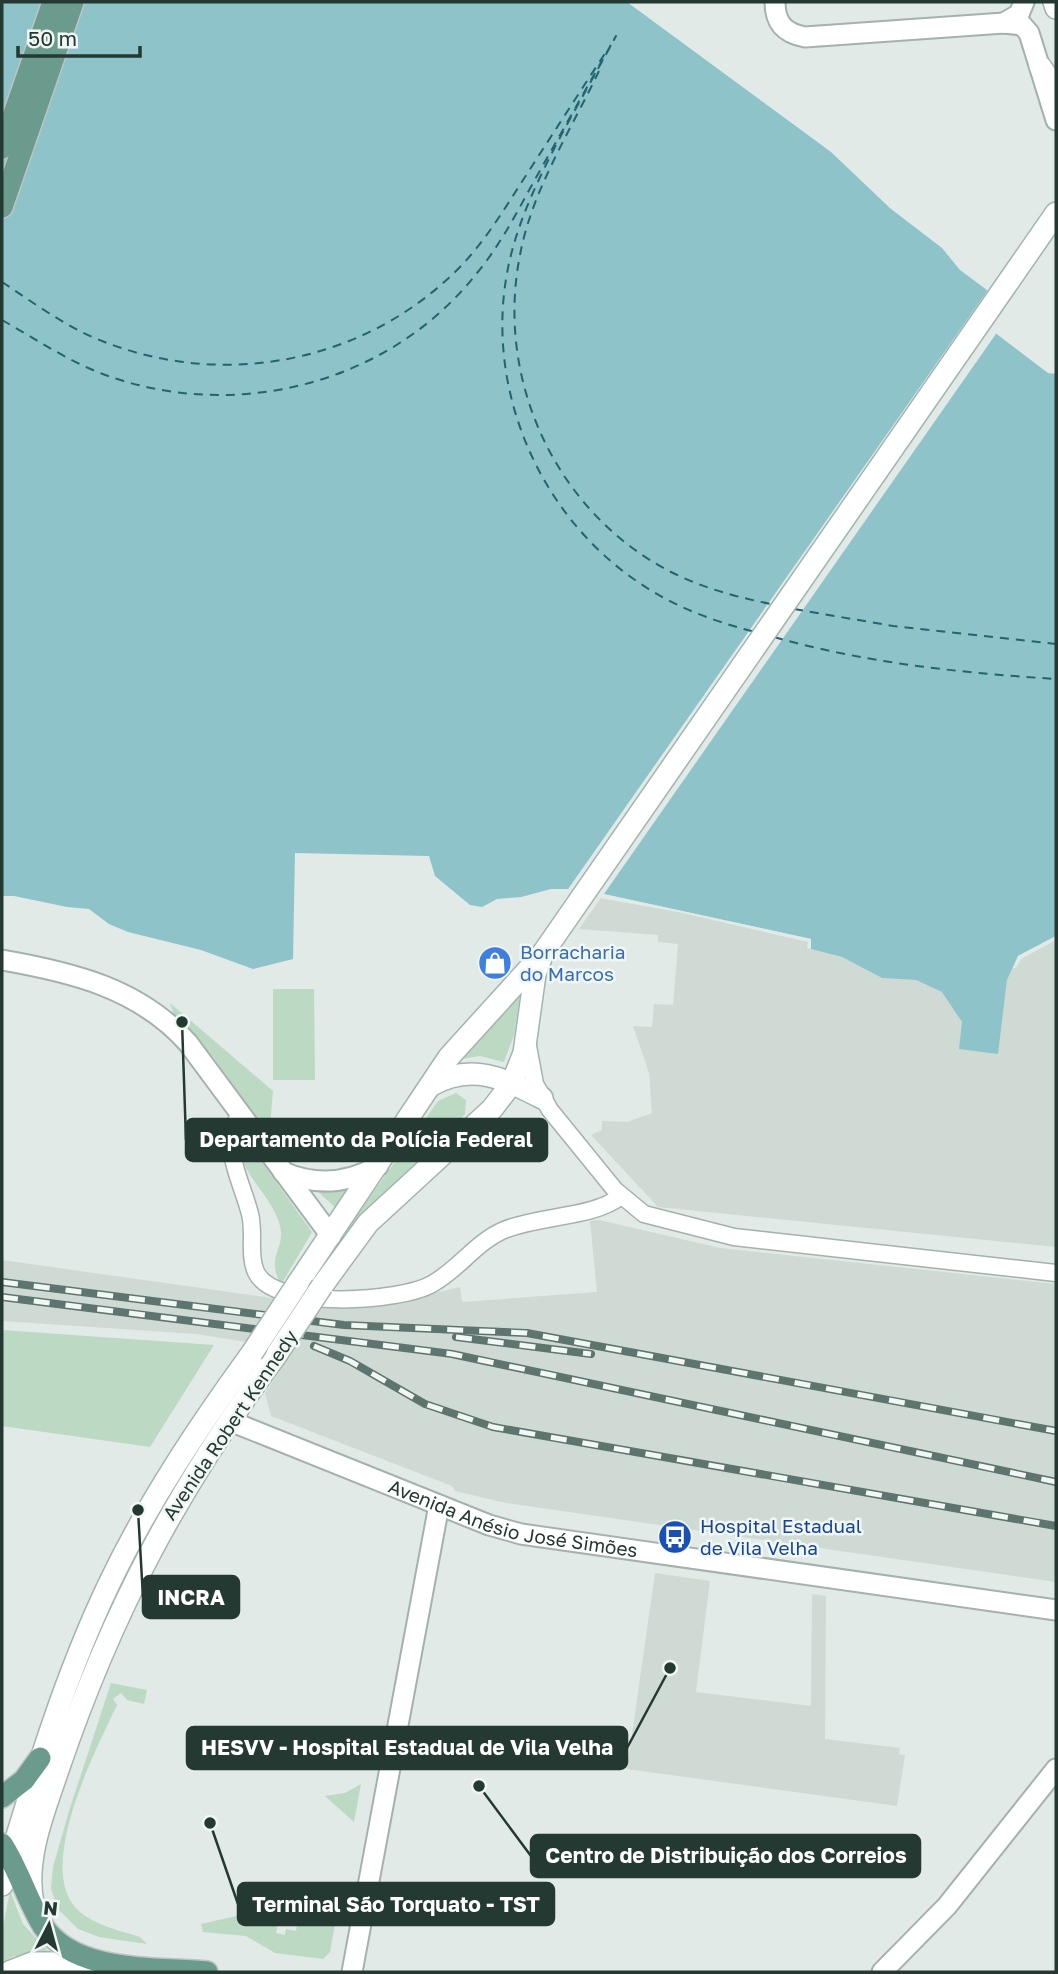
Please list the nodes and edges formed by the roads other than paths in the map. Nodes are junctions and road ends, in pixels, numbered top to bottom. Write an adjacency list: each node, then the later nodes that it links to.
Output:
1 (53, 2): 11 (main road)
2 (73, 2): 12 (main road)
3 (775, 2): 7 (street)
4 (1024, 2): 7 (street)
5 (1054, 2): 6 (main road)
6 (1056, 8)
7 (1004, 23): 8 (street)
8 (1040, 66): 9 (main road); 10 (street)
9 (1056, 89)
10 (1056, 120)
11 (2, 148)
12 (2, 207)
13 (1056, 213): 14 (main road)
14 (543, 953): 16 (main road, Avenida Robert Kennedy); 18 (main road)
15 (2, 960): 20 (street)
16 (528, 1037): 17 (main road, Avenida Robert Kennedy); 19 (street)
17 (512, 1083): 18 (main road); 19 (main road); 26 (main road, Avenida Robert Kennedy, bridge)
18 (430, 1086): 21 (main road)
19 (542, 1098): 23 (street)
20 (240, 1113): 22 (street); 23 (street)
21 (378, 1166): 22 (street); 24 (main road, Avenida Robert Kennedy)
22 (284, 1172): 24 (street)
23 (621, 1196): 25 (street)
24 (331, 1236): 29 (main road, Avenida Robert Kennedy, bridge)
25 (1056, 1273)
26 (230, 1421): 27 (street, Avenida Anésio José Simões); 34 (main road, Avenida Robert Kennedy)
27 (439, 1505): 28 (street, Avenida Anésio José Simões); 38 (street)
28 (1056, 1610)
29 (40, 1758): 31 (main road); 32 (main road, Avenida Robert Kennedy)
30 (1056, 1769): 39 (street)
31 (2, 1797)
32 (6, 1851): 33 (main road, Avenida Robert Kennedy); 34 (main road)
33 (2, 1885)
34 (37, 1915): 35 (main road)
35 (109, 1963): 36 (main road); 37 (main road)
36 (9, 1972)
37 (207, 1972)
38 (352, 1972)
39 (882, 1972)

